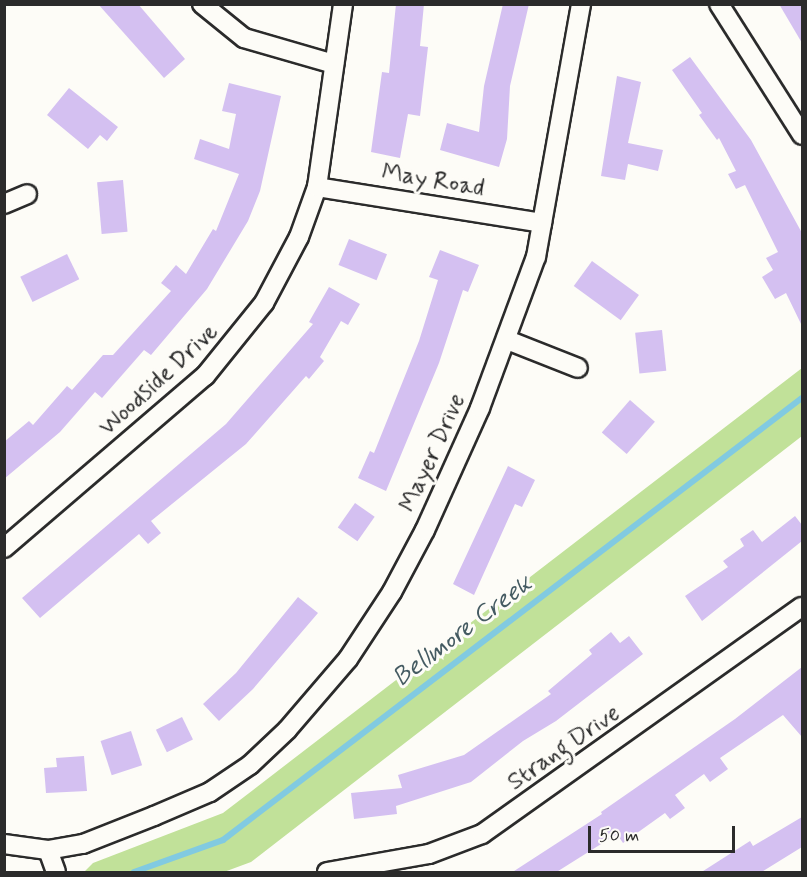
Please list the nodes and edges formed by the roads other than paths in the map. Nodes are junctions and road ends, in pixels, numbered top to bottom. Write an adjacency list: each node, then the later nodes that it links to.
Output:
1 (202, 4): 5 (street)
2 (343, 4): 5 (street, Woodside Drive)
3 (581, 4): 10 (street, Mayer Drive)
4 (719, 4): 6 (street)
5 (334, 64): 7 (street, Woodside Drive)
6 (802, 135)
7 (317, 187): 10 (street, May Road); 13 (street, Woodside Drive)
8 (27, 194): 9 (street)
9 (4, 204)
10 (542, 223): 11 (street, Mayer Drive)
11 (507, 340): 12 (street); 16 (street, Mayer Drive)
12 (578, 368)
13 (4, 548)
14 (802, 607): 18 (street, Strang Drive)
15 (4, 844): 16 (street, Mayer Drive)
16 (48, 850): 17 (street)
17 (56, 873)
18 (327, 873)

